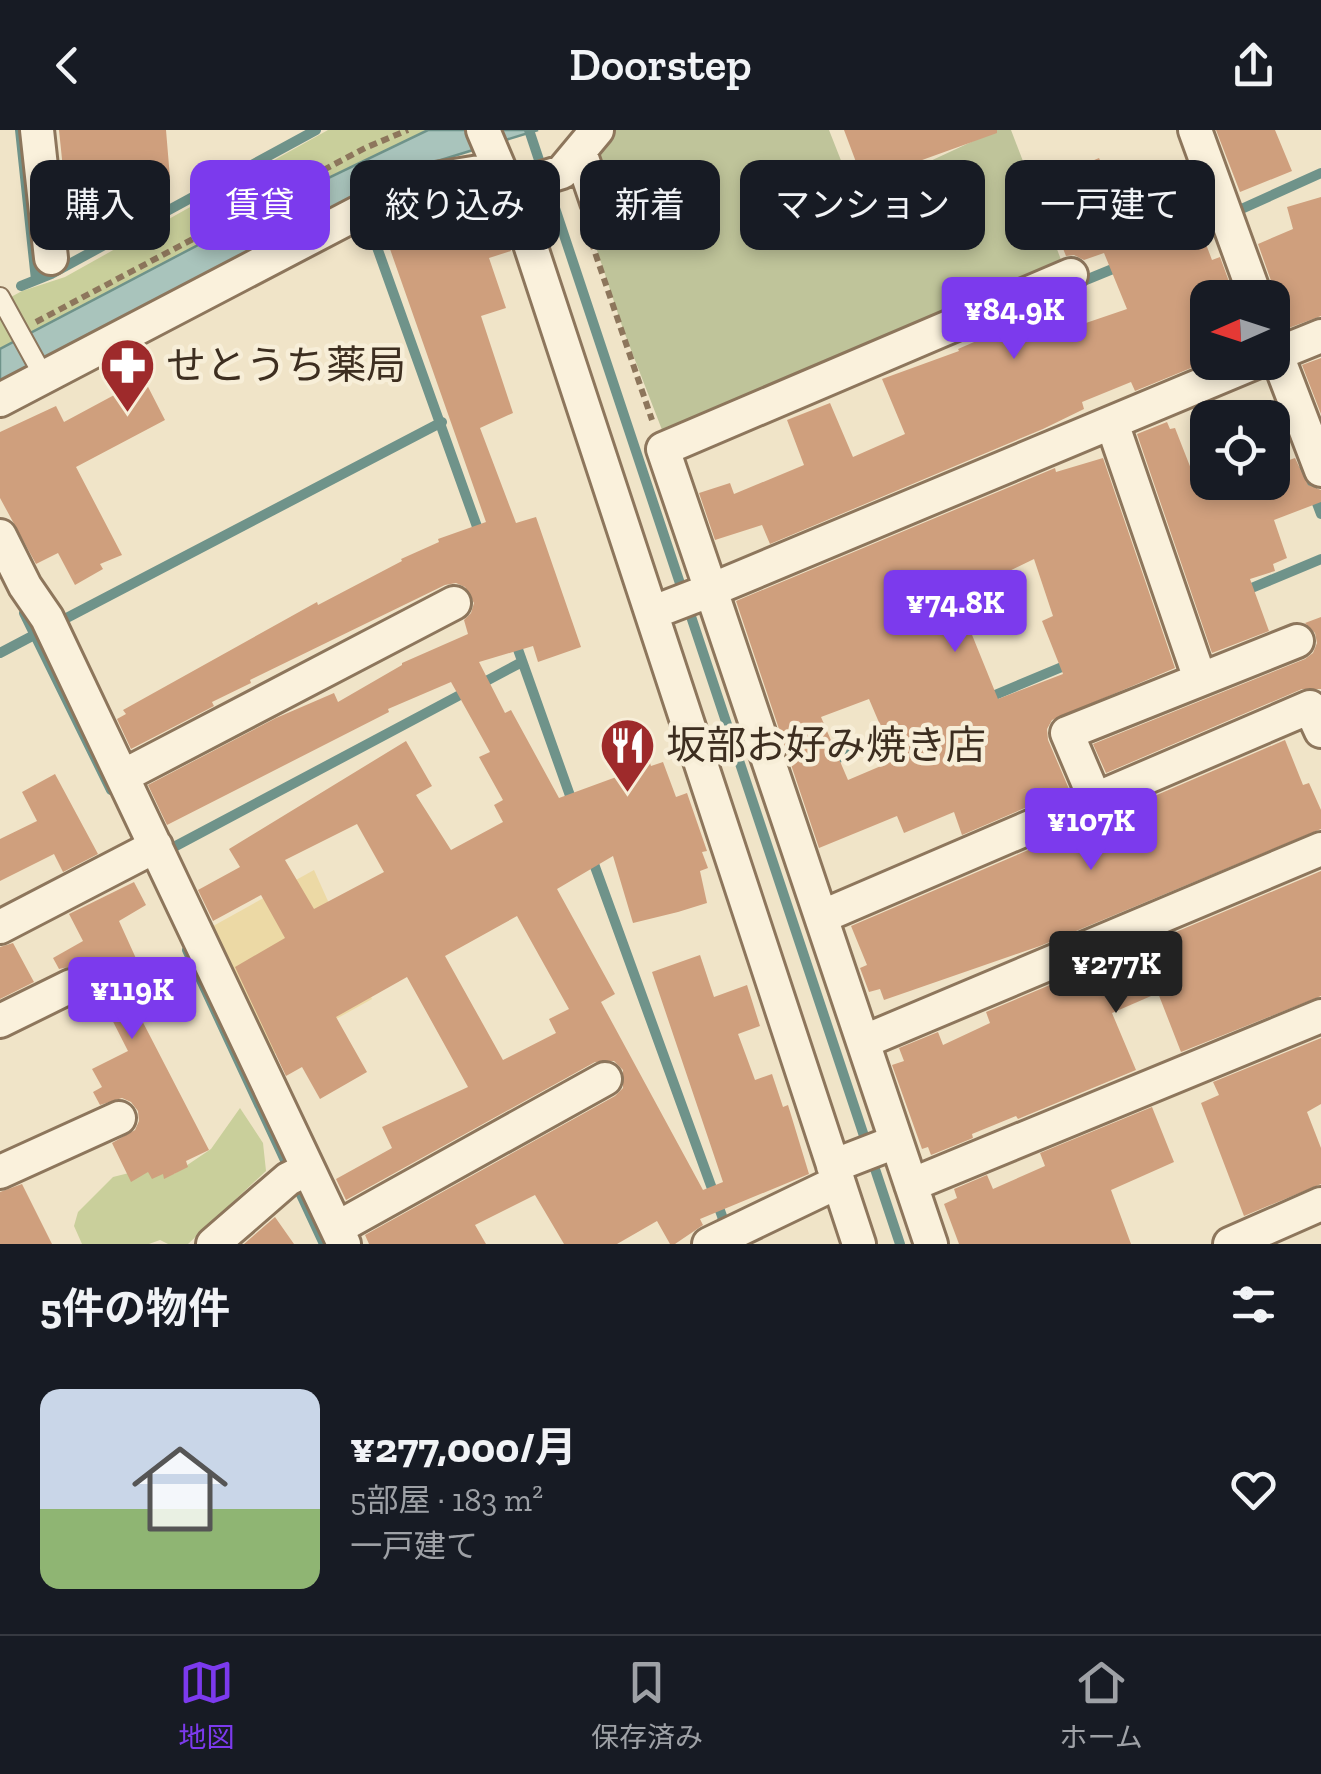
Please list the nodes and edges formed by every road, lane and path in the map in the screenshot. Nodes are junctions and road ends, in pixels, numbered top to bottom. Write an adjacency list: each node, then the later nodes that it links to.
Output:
1 (38, 130): 9 (street)
2 (408, 130): 13 (path)
3 (1195, 130): 11 (street)
4 (580, 152): 5 (street)
5 (527, 160)
6 (350, 215): 16 (street)
7 (533, 250): 26 (street)
8 (593, 250): 21 (path)
9 (50, 258)
10 (1071, 276): 21 (street)
11 (1249, 280)
12 (0, 297): 13 (lane)
13 (22, 336): 16 (lane)
14 (1321, 336): 15 (street)
15 (1290, 347)
16 (40, 370): 19 (street)
17 (1210, 380): 20 (street)
18 (1281, 380): 22 (street)
19 (0, 400)
20 (1112, 423): 24 (street); 28 (street)
21 (663, 450): 24 (street)
22 (1321, 470)
23 (4, 553): 30 (street)
24 (705, 593): 26 (street); 34 (street)
25 (454, 603): 30 (street)
26 (661, 610): 43 (street)
27 (1297, 641): 28 (street)
28 (1200, 679): 31 (street)
29 (1321, 731): 31 (street)
30 (123, 776): 33 (street)
31 (1095, 799): 34 (street)
32 (1321, 849): 39 (street)
33 (146, 851): 35 (street); 45 (street)
34 (821, 917): 39 (street)
35 (0, 927)
36 (71, 986): 38 (street)
37 (1321, 1016): 46 (street)
38 (0, 1021)
39 (865, 1041): 42 (street)
40 (605, 1079): 48 (street)
41 (119, 1118): 44 (street)
42 (890, 1144): 43 (street); 46 (street)
43 (839, 1170): 49 (street); 51 (street)
44 (0, 1172)
45 (298, 1174): 48 (street); 50 (street)
46 (911, 1185): 52 (street)
47 (1321, 1204): 53 (street)
48 (340, 1236)
49 (718, 1239)
50 (213, 1244)
51 (859, 1244)
52 (931, 1244)
53 (1230, 1244)

